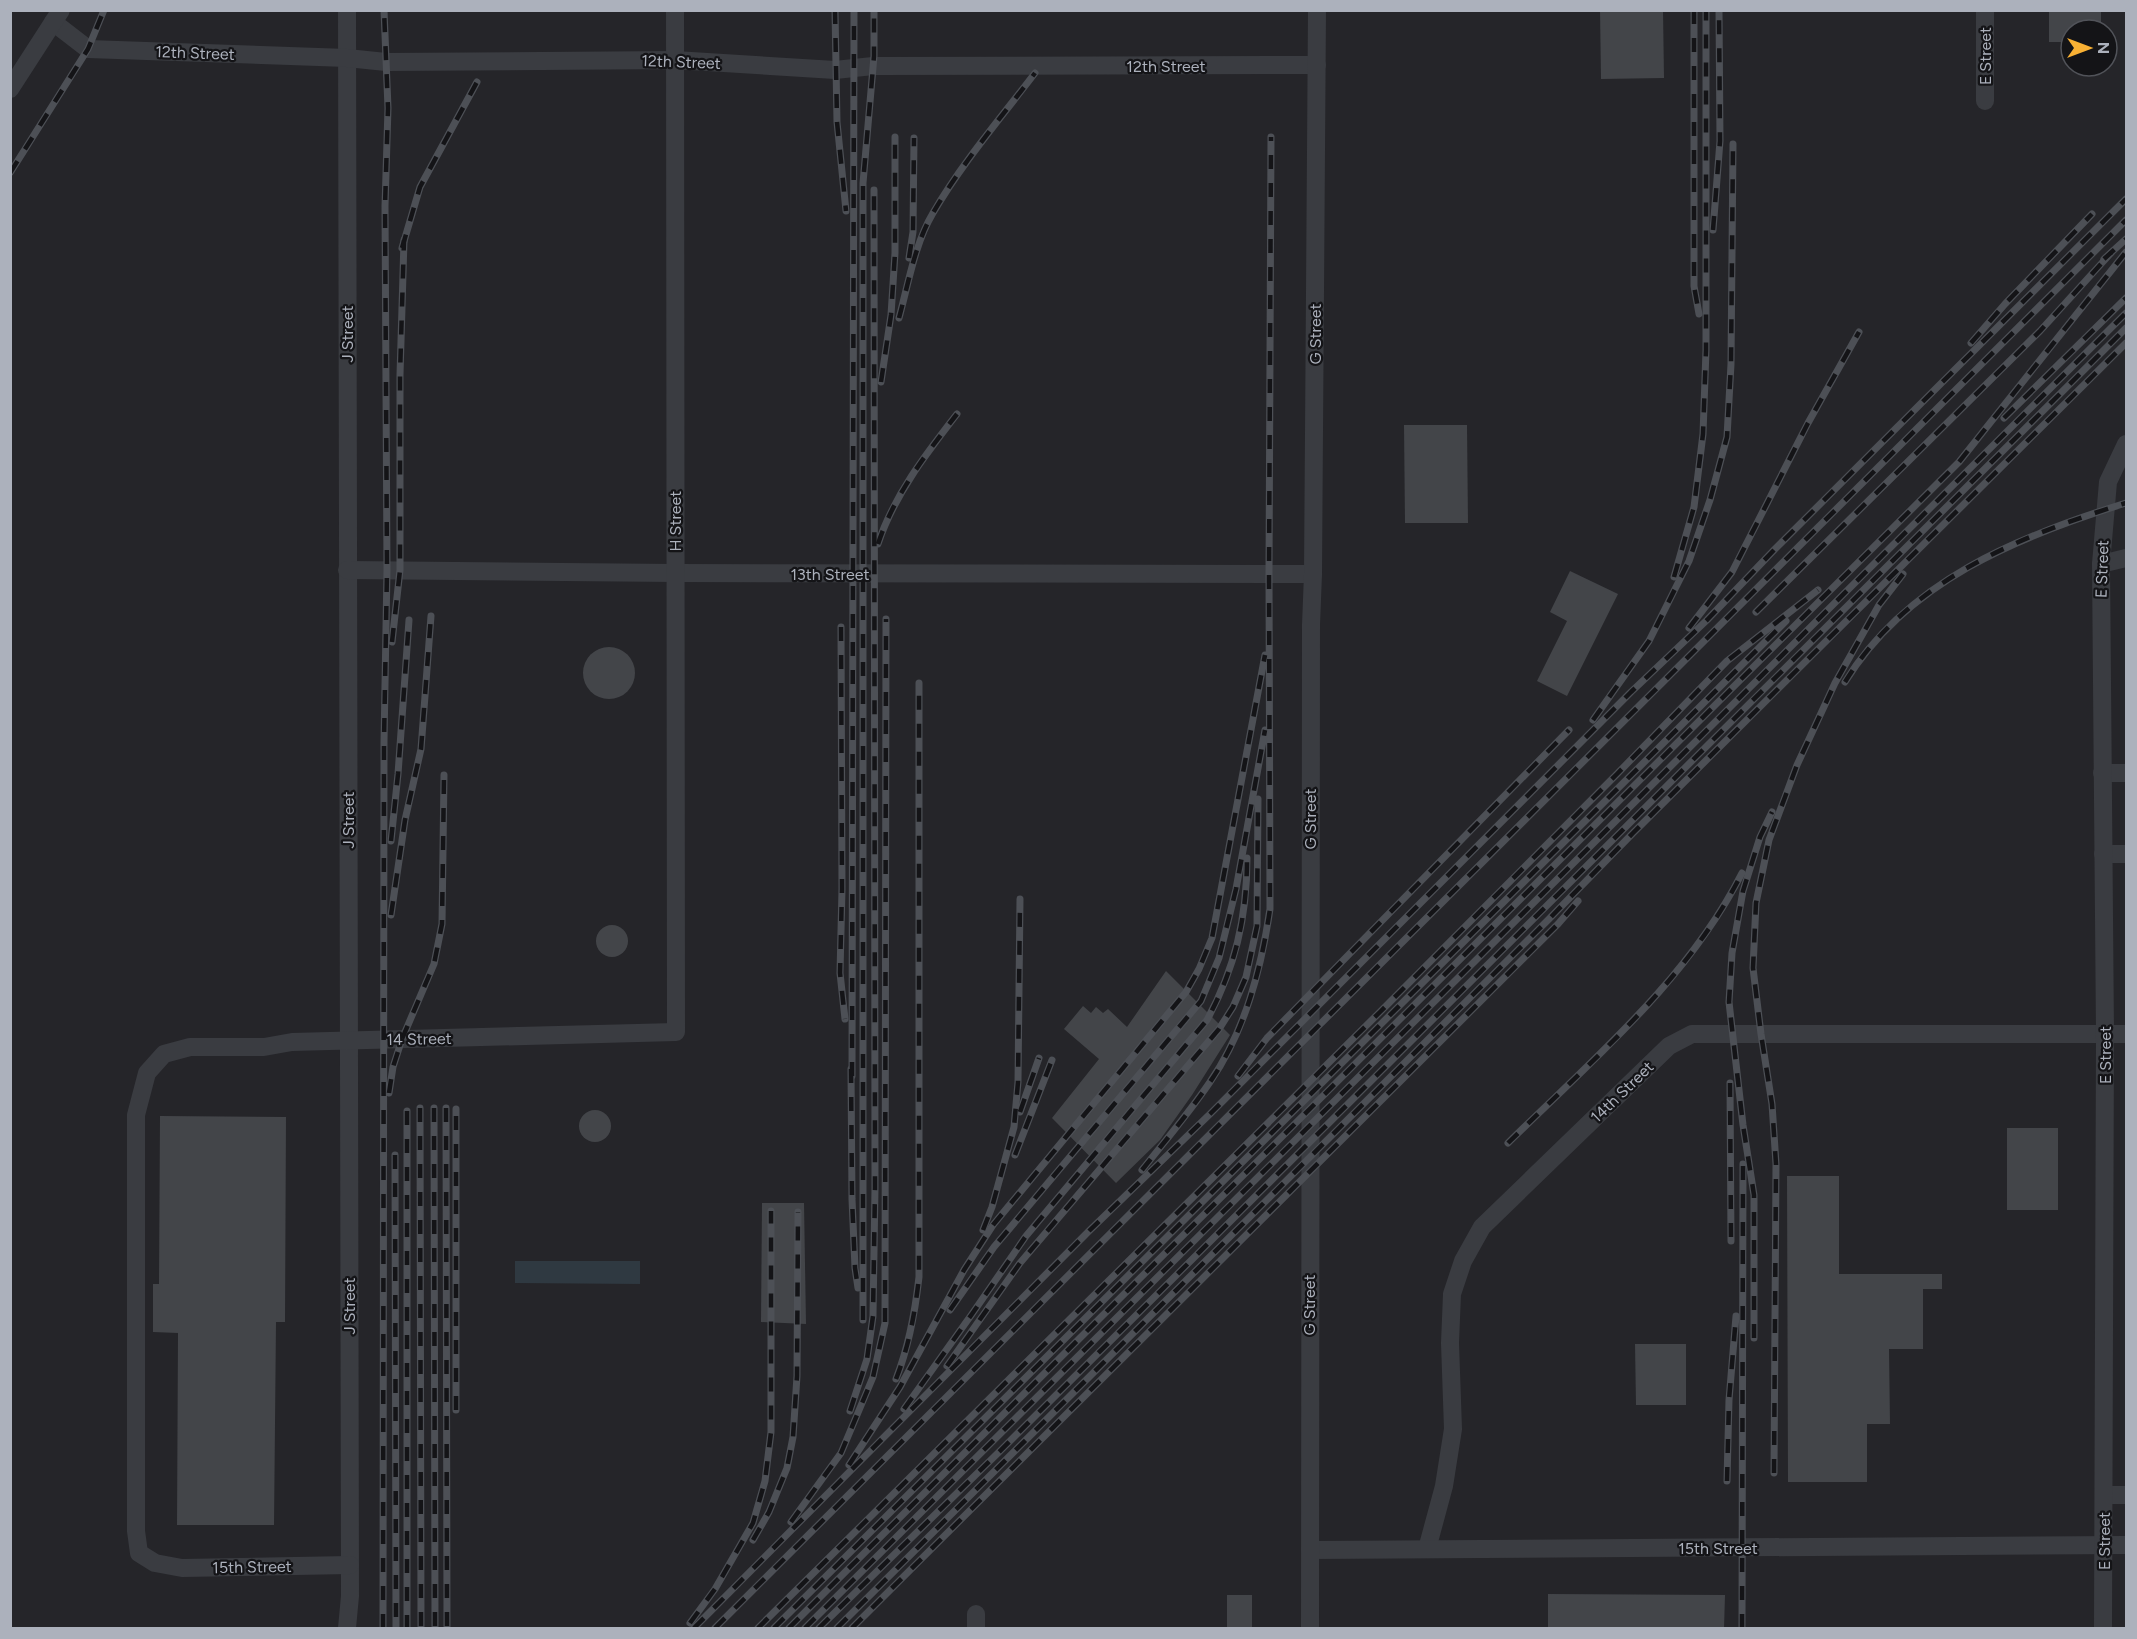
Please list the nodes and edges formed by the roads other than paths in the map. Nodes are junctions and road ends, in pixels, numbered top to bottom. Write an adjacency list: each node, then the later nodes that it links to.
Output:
1 (347, 10): 6 (lane, J Street)
2 (675, 10): 7 (lane, H Street)
3 (1317, 10): 8 (lane, G Street)
4 (1985, 10): 10 (lane, E Street)
5 (57, 16): 6 (lane, 12th Street); 9 (lane)
6 (347, 58): 7 (lane, 12th Street); 14 (lane, J Street)
7 (675, 60): 8 (lane, 12th Street); 15 (lane, H Street)
8 (1317, 65): 16 (lane, G Street)
9 (10, 89)
10 (1985, 101)
11 (2127, 444): 13 (lane, E Street)
12 (2127, 558): 13 (lane)
13 (2100, 564): 17 (lane, E Street)
14 (347, 570): 15 (lane, 13th Street); 24 (lane, J Street)
15 (675, 573): 16 (lane, 13th Street); 21 (lane, H Street)
16 (1313, 574): 30 (lane, G Street)
17 (2102, 773): 18 (lane); 19 (lane, E Street)
18 (2127, 773)
19 (2103, 854): 20 (lane); 22 (lane, E Street)
20 (2127, 854)
21 (676, 1032): 24 (lane, 14 Street)
22 (2105, 1034): 23 (lane, 14th Street); 25 (lane, E Street); 29 (lane, 14th Street)
23 (2127, 1034)
24 (349, 1041): 31 (lane, 14 Street); 32 (lane, J Street)
25 (2104, 1495): 26 (lane); 27 (lane, E Street)
26 (2127, 1495)
27 (2104, 1545): 28 (lane, 15th Street); 29 (lane, 15th Street); 35 (lane, E Street)
28 (2127, 1545)
29 (1428, 1549): 30 (lane, 15th Street)
30 (1310, 1550): 34 (lane, G Street)
31 (155, 1563): 32 (lane, 15th Street)
32 (350, 1565): 33 (lane, J Street)
33 (347, 1629)
34 (1310, 1629)
35 (2103, 1629)

